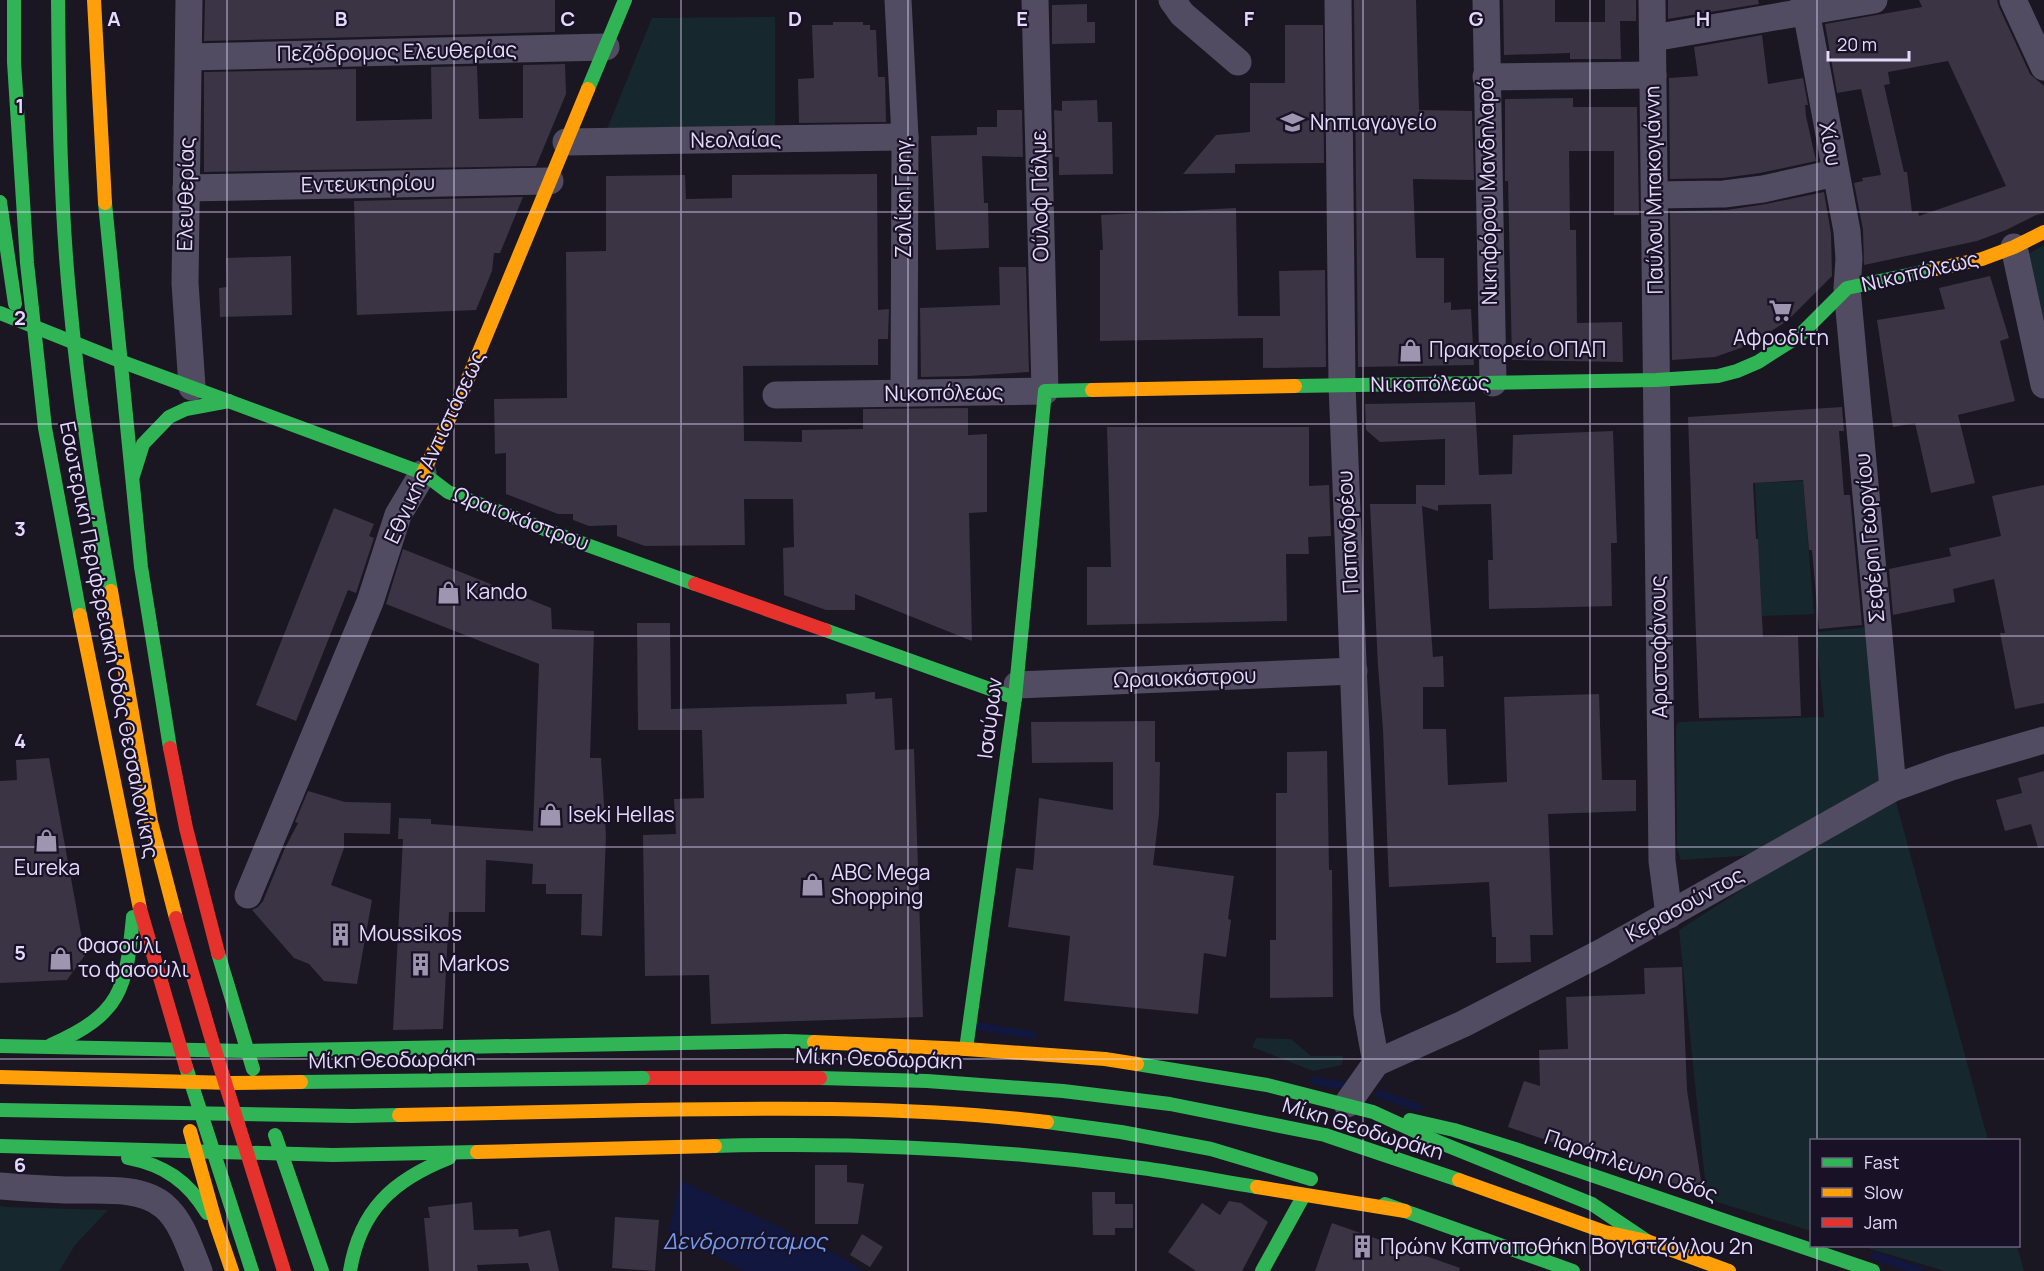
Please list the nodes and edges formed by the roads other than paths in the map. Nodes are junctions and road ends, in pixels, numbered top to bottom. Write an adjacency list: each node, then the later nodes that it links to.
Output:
1 (14, 0): 78 (main road, Εσωτερική Περιφερειακή Οδός Θεσσαλονίκης, bridge)
2 (58, 0): 79 (main road, Εσωτερική Περιφερειακή Οδός Θεσσαλονίκης, bridge)
3 (94, 0): 34 (main road)
4 (189, 0): 17 (street, Ελευθερίας)
5 (625, 0): 16 (main road, Εθνικής Αντιστάσεως)
6 (898, 0): 22 (street, Ζαλίκη Γρηγ.)
7 (1035, 0): 41 (street, Ούλοφ Πάλμε)
8 (1173, 0): 18 (street)
9 (1338, 0): 37 (street, Παπανδρέου)
10 (1486, 0): 21 (street, Νικηφόρου Μανδηλαρά)
11 (1652, 0): 15 (street, Παύλου Μπακογιάννη)
12 (1874, 0): 13 (street)
13 (1806, 6): 15 (street); 24 (street, Χίου)
14 (2027, 11): 19 (street)
15 (1653, 38): 20 (street, Παύλου Μπακογιάννη)
16 (606, 46): 17 (street, Πεζόδρομος Ελευθερίας); 23 (main road, Εθνικής Αντιστάσεως)
17 (189, 57): 26 (street, Ελευθερίας)
18 (1238, 62)
19 (2044, 67)
20 (1653, 75): 21 (street); 27 (street, Παύλου Μπακογιάννη)
21 (1486, 77): 36 (street, Νικηφόρου Μανδηλαρά)
22 (905, 137): 23 (street, Νεολαίας); 42 (street, Ζαλίκη Γρηγ.)
23 (566, 142): 25 (main road, Εθνικής Αντιστάσεως)
24 (1835, 173): 27 (street); 31 (street, Χίου)
25 (550, 181): 26 (street, Εντευκτηρίου); 45 (main road, Εθνικής Αντιστάσεως)
26 (186, 188): 39 (street, Ελευθερίας)
27 (1655, 195): 35 (street, Παύλου Μπακογιάννη)
28 (0, 202): 33 (main road)
29 (2044, 232): 30 (main road, Νικοπόλεως)
30 (2014, 247): 31 (main road, Νικοπόλεως); 38 (street)
31 (1847, 288): 35 (main road, Νικοπόλεως); 52 (street, Σεφέρη Γεωργίου)
32 (0, 313): 33 (main road, Ωραιοκάστρου)
33 (18, 326): 34 (main road, Ωραιοκάστρου)
34 (120, 361): 39 (main road, Ωραιοκάστρου); 46 (main road)
35 (1656, 380): 36 (main road, Νικοπόλεως); 54 (street, Αριστοφάνoυς)
36 (1492, 383): 37 (main road, Νικοπόλεως)
37 (1342, 385): 41 (main road, Νικοπόλεως); 48 (street, Παπανδρέου)
38 (2044, 385)
39 (192, 387): 44 (main road, Ωραιοκάστρου)
40 (27, 389): 47 (main road)
41 (1045, 391): 42 (street, Νικοπόλεως); 50 (main road, Ισαύρων)
42 (904, 393): 43 (street, Νικοπόλεως)
43 (776, 395)
44 (230, 401): 45 (main road, Ωραιοκάστρου); 46 (main road)
45 (423, 472): 50 (main road, Ωραιοκάστρου); 53 (street, Εθνικής Αντιστάσεως)
46 (133, 477): 59 (main road)
47 (46, 512)
48 (1354, 671): 50 (street, Ωραιοκάστρου); 61 (street, Παπανδρέου)
49 (80, 684): 55 (main road)
50 (1016, 691): 58 (main road, Ισαύρων)
51 (2044, 740): 52 (street, Κερασούντος)
52 (1893, 788): 54 (street, Κερασούντος)
53 (248, 895)
54 (1669, 915): 61 (street, Κερασούντος)
55 (133, 917): 57 (main road); 60 (main road)
56 (0, 1046): 57 (main road)
57 (46, 1047): 60 (main road)
58 (966, 1049): 59 (main road); 63 (main road)
59 (247, 1051): 60 (main road); 70 (main road)
60 (169, 1060): 68 (main road)
61 (1376, 1063): 63 (street)
62 (0, 1077): 75 (main road, Μίκη Θεοδωράκη, bridge)
63 (1347, 1104): 65 (main road)
64 (0, 1110): 73 (main road, bridge)
65 (1373, 1112): 75 (main road); 85 (main road, Παράπλευρη Οδός)
66 (0, 1146): 67 (main road)
67 (61, 1148): 68 (main road); 74 (main road)
68 (195, 1150): 70 (main road); 74 (main road)
69 (501, 1151): 70 (main road); 72 (main road); 81 (main road)
70 (281, 1154): 80 (main road)
71 (0, 1186): 76 (street)
72 (1304, 1195): 73 (main road); 82 (main road)
73 (1405, 1211): 83 (main road)
74 (216, 1224): 77 (main road)
75 (1647, 1241): 84 (main road, Μίκη Θεοδωράκη)
76 (199, 1271)
77 (232, 1271)
78 (252, 1271)
79 (284, 1271)
80 (322, 1271)
81 (350, 1271)
82 (1262, 1271)
83 (1573, 1271)
84 (1729, 1271)
85 (1873, 1271)

